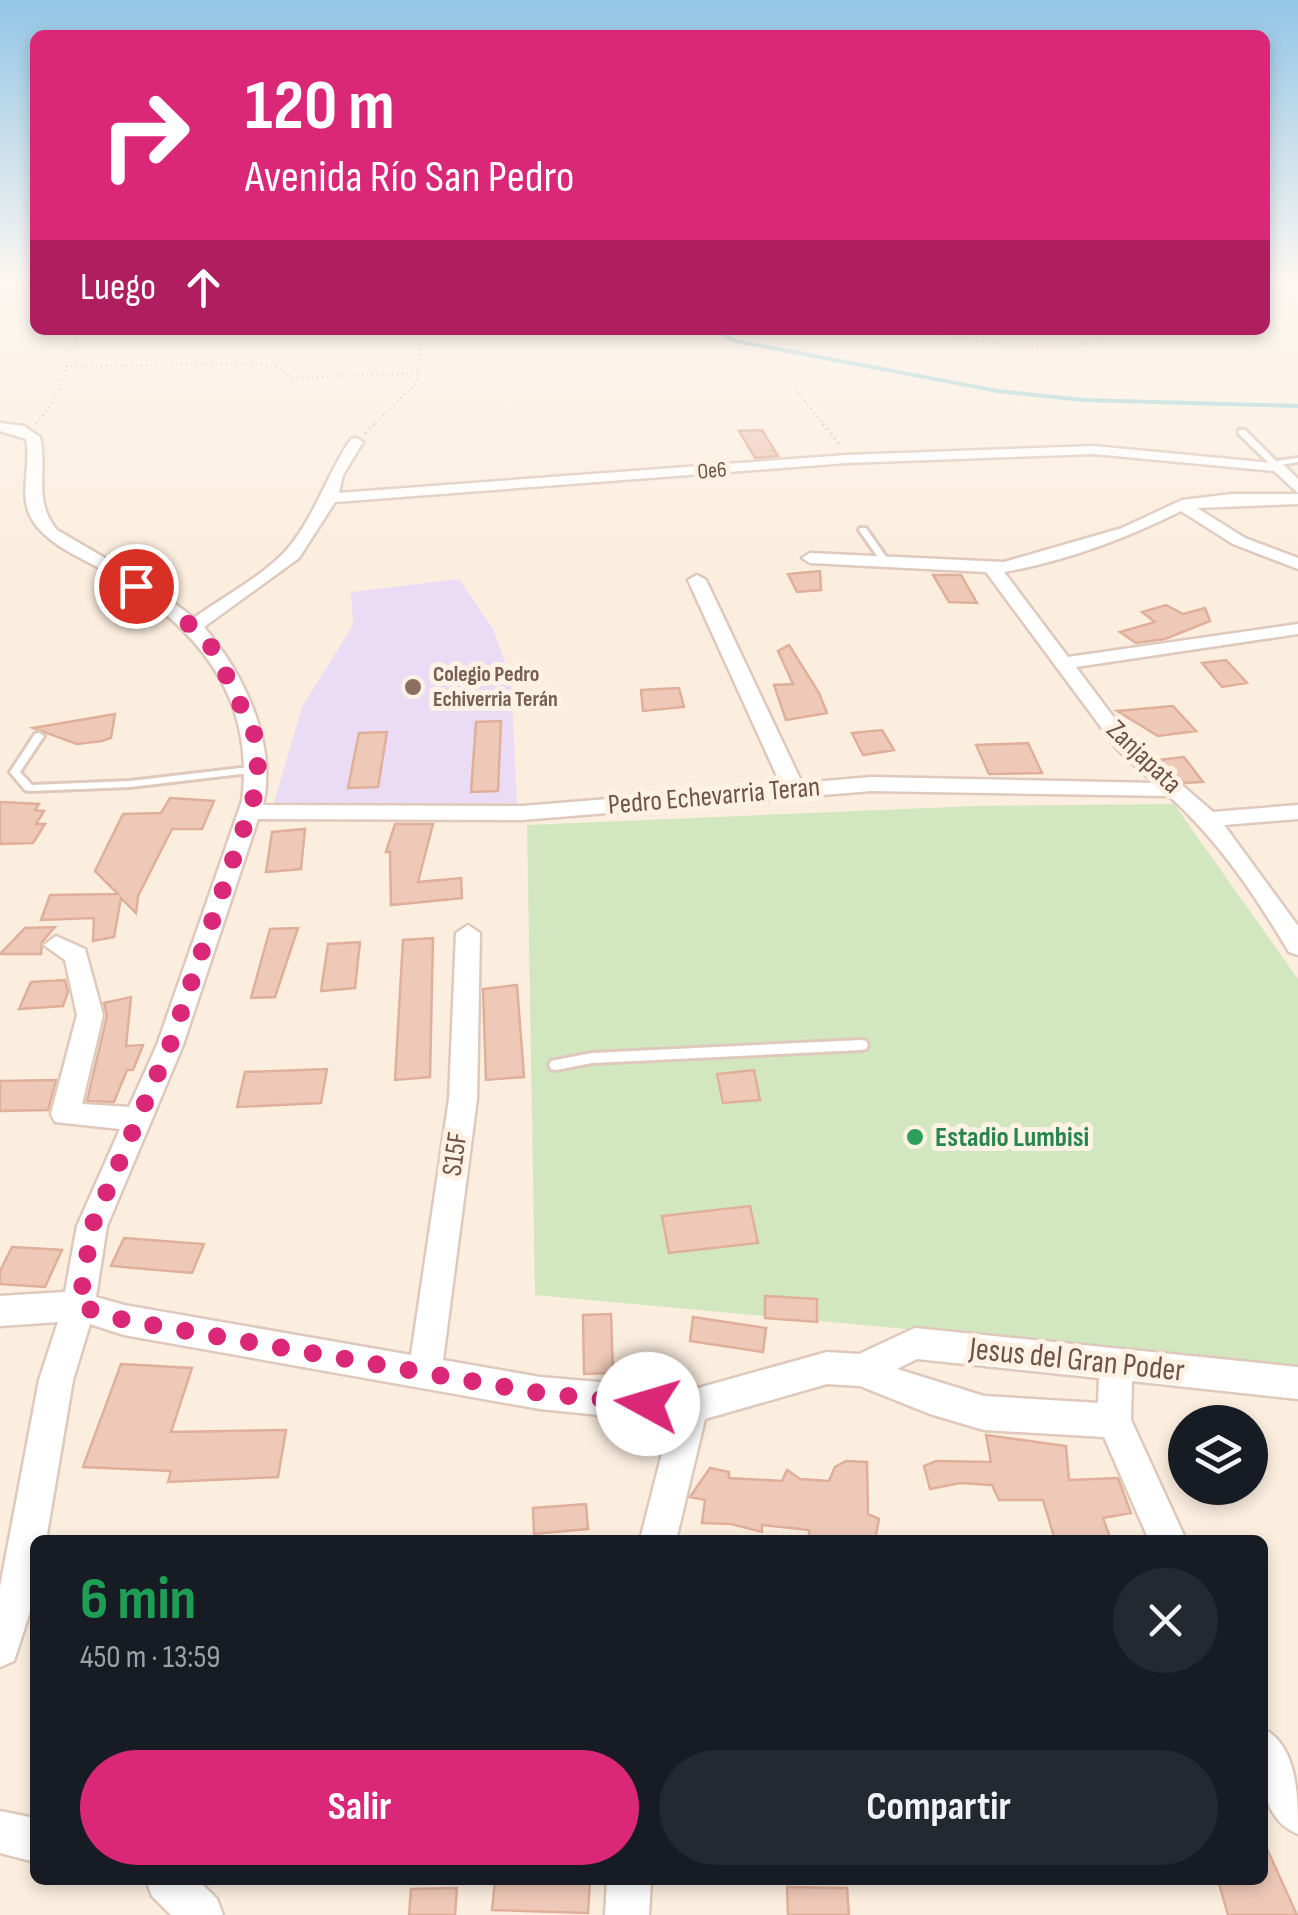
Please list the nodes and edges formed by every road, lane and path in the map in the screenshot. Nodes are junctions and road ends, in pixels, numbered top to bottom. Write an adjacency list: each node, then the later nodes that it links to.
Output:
1 (64, 372): 6 (path)
2 (285, 372): 3 (path)
3 (421, 373): 8 (path)
4 (796, 389): 9 (path)
5 (0, 428): 6 (street)
6 (26, 431): 22 (street)
7 (1242, 432): 11 (lane)
8 (356, 442): 13 (street)
9 (851, 459): 11 (street, Oe6); 13 (street, Oe6)
10 (1298, 460): 11 (lane)
11 (1276, 464): 12 (street)
12 (1298, 488)
13 (330, 498): 22 (street)
14 (1298, 499): 15 (street)
15 (1182, 505): 19 (street); 20 (street)
16 (863, 530): 18 (lane)
17 (810, 558): 18 (street)
18 (887, 564): 20 (street)
19 (1298, 564)
20 (991, 567): 24 (street, Zanjapata)
21 (697, 580): 27 (street)
22 (193, 627): 26 (street)
23 (1298, 629): 24 (street)
24 (1061, 664): 28 (street, Zanjapata)
25 (38, 736): 26 (lane)
26 (258, 769): 29 (street)
27 (794, 789): 28 (street, Pedro Echevarria Teran); 29 (street, Pedro Echevarria Teran)
28 (1178, 790): 31 (street, Zanjapata)
29 (249, 812): 37 (street)
30 (1298, 812): 31 (street)
31 (1208, 819): 34 (street, Zanjapata)
32 (468, 933): 42 (street, S15F)
33 (56, 945): 37 (street)
34 (1298, 946)
35 (861, 1046): 36 (lane)
36 (556, 1065)
37 (138, 1120): 38 (street)
38 (79, 1306): 39 (street, Jesus del Gran Poder); 42 (street, Jesus del Gran Poder); 48 (street)
39 (0, 1312)
40 (1116, 1365): 41 (street, Jesus del Gran Poder); 43 (street, Jesus del Gran Poder); 45 (street)
41 (861, 1370): 44 (street, Jesus del Gran Poder); 45 (street, Jesus del Gran Poder)
42 (425, 1373): 44 (street, Jesus del Gran Poder)
43 (1298, 1384)
44 (692, 1407): 46 (street)
45 (1114, 1421): 47 (street)
46 (659, 1535)
47 (1166, 1535)
48 (0, 1647)
49 (1268, 1759): 50 (street)
50 (1298, 1812)
51 (0, 1832): 52 (street)
52 (30, 1839)
53 (173, 1885): 55 (street)
54 (629, 1885): 56 (street)
55 (201, 1915)
56 (628, 1915)

